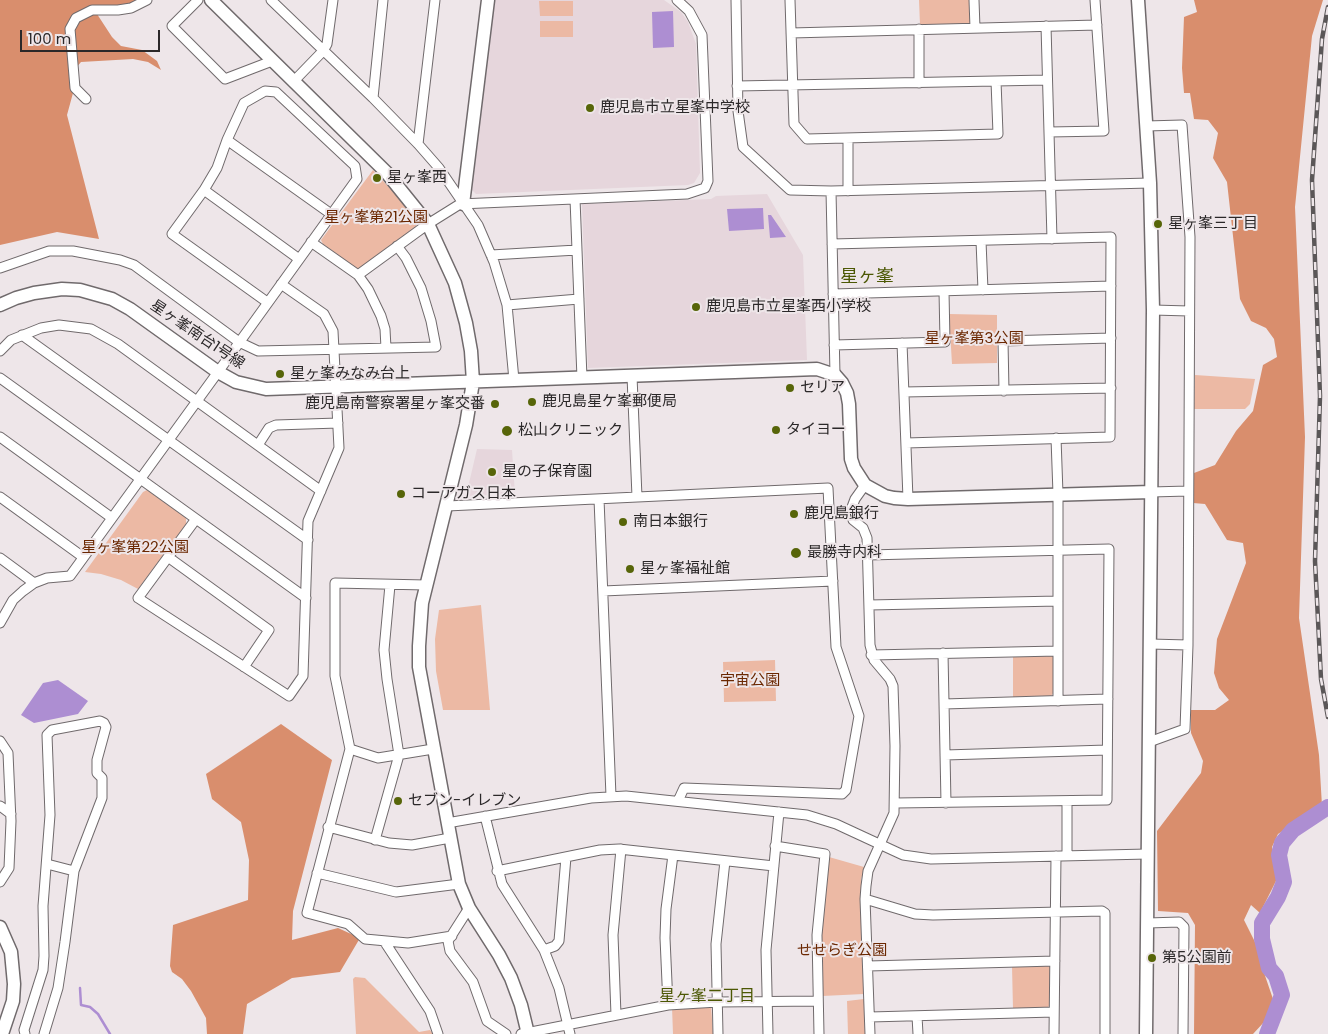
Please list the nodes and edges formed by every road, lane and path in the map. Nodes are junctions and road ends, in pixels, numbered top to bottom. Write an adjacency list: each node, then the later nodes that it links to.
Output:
1 (147, 0): 29 (street)
2 (198, 0): 22 (street)
3 (211, 0): 22 (street)
4 (271, 0): 15 (street)
5 (332, 0): 21 (street)
6 (383, 0): 30 (street)
7 (435, 0): 35 (street)
8 (488, 0): 42 (street)
9 (677, 0): 41 (street)
10 (736, 0): 28 (street)
11 (790, 0): 20 (street)
12 (974, 0): 18 (street)
13 (1095, 0): 16 (street)
14 (1138, 0): 31 (street)
15 (281, 5): 21 (street)
16 (1097, 25): 17 (street); 32 (street)
17 (1046, 26): 18 (street); 23 (street)
18 (975, 28): 19 (street)
19 (919, 29): 20 (street); 26 (street)
20 (791, 32): 27 (street)
21 (323, 51): 25 (street); 30 (street)
22 (272, 61): 25 (street)
23 (1048, 80): 24 (street); 32 (street)
24 (996, 81): 26 (street); 33 (street)
25 (293, 82): 44 (street)
26 (919, 83): 27 (street)
27 (793, 85): 28 (street); 33 (street)
28 (738, 86): 39 (street)
29 (86, 98)
30 (373, 98): 35 (street)
31 (1146, 126): 36 (street); 65 (street)
32 (1049, 132): 37 (street)
33 (848, 138): 40 (street)
34 (227, 140): 38 (street); 43 (street); 43 (street)
35 (418, 144): 42 (street)
36 (1150, 183): 37 (street); 64 (street)
37 (1051, 186): 40 (street); 45 (street)
38 (204, 190): 52 (street); 61 (street)
39 (831, 191): 40 (street); 48 (street)
40 (848, 191)
41 (575, 199): 42 (street); 50 (street)
42 (463, 204): 44 (street); 51 (street)
43 (331, 214): 47 (street)
44 (428, 224): 49 (street); 80 (street)
45 (1052, 239): 46 (street); 56 (street)
46 (981, 241): 48 (street); 57 (street)
47 (311, 242): 52 (street); 54 (street)
48 (832, 244): 59 (street)
49 (397, 246): 54 (street); 71 (street)
50 (577, 250): 51 (street); 60 (street)
51 (491, 255): 63 (street)
52 (299, 258): 55 (street)
53 (0, 268): 68 (street)
54 (358, 275): 71 (street)
55 (281, 284): 61 (street); 72 (street)
56 (1111, 286): 57 (street); 67 (street)
57 (983, 290): 58 (street)
58 (944, 291): 59 (street); 69 (street)
59 (833, 294): 70 (street)
60 (578, 299): 63 (street); 78 (street)
61 (268, 302): 68 (street)
62 (0, 305): 74 (street, 星ヶ峯南台1号線)
63 (507, 305): 79 (street)
64 (1153, 310): 65 (street); 95 (street)
65 (1189, 311): 96 (street)
66 (22, 335): 73 (street); 85 (street); 89 (street)
67 (1111, 338): 82 (street); 83 (street)
68 (239, 342): 72 (street); 74 (street)
69 (902, 343): 70 (street); 84 (street)
70 (834, 345): 75 (street)
71 (386, 348): 72 (street)
72 (334, 350): 81 (street)
73 (0, 351)
74 (218, 372): 81 (street, 星ヶ峯南台1号線); 85 (street)
75 (835, 375): 76 (street, 星ヶ峯南台1号線); 93 (street)
76 (632, 376): 78 (street, 星ヶ峯南台1号線); 98 (street)
77 (0, 378): 92 (street)
78 (582, 378): 79 (street, 星ヶ峯南台1号線)
79 (514, 380): 80 (street, 星ヶ峯南台1号線)
80 (473, 382): 81 (street, 星ヶ峯南台1号線); 102 (street)
81 (336, 386): 86 (street)
82 (1111, 388): 83 (street); 88 (street)
83 (1004, 390): 84 (street)
84 (904, 392): 90 (street)
85 (196, 401): 89 (street); 91 (street)
86 (338, 423): 91 (street); 94 (street)
87 (0, 437): 103 (street)
88 (1056, 438): 90 (street); 97 (street)
89 (168, 440): 92 (street); 105 (street)
90 (906, 443): 101 (street)
91 (258, 445): 94 (street)
92 (140, 479): 103 (street); 104 (street)
93 (865, 485): 101 (street); 107 (street)
94 (321, 491): 105 (street)
95 (1151, 492): 96 (street); 97 (street); 120 (street)
96 (1188, 492): 121 (street)
97 (1058, 494): 101 (street); 106 (street)
98 (637, 497): 100 (street); 111 (street)
99 (0, 498): 108 (street)
100 (599, 499): 102 (street); 115 (street)
101 (908, 499)
102 (447, 506): 114 (street)
103 (112, 518): 108 (street)
104 (196, 519): 109 (street); 116 (street)
105 (308, 540): 116 (street)
106 (1058, 550): 107 (street); 117 (street); 126 (street)
107 (868, 555): 118 (street)
108 (83, 557): 112 (street)
109 (168, 557): 125 (street); 125 (street)
110 (0, 558): 112 (street)
111 (832, 581): 115 (street); 138 (street)
112 (34, 583): 119 (street)
113 (390, 584): 114 (street); 131 (street); 134 (street)
114 (426, 585): 132 (street)
115 (603, 590): 136 (street)
116 (306, 598): 125 (street)
117 (1058, 600): 118 (street); 122 (street)
118 (869, 605): 124 (street)
119 (0, 622)
120 (1150, 644): 121 (street); 130 (street)
121 (1188, 645): 130 (street)
122 (1058, 651): 123 (street); 127 (street)
123 (943, 653): 124 (street); 128 (street)
124 (871, 655): 139 (street)
125 (244, 667)
126 (1108, 699): 127 (street); 133 (street)
127 (1058, 701): 128 (street)
128 (944, 704): 135 (street)
129 (0, 741): 143 (street)
130 (1148, 742): 152 (street)
131 (350, 749): 134 (street); 146 (street)
132 (433, 749): 134 (street); 145 (street)
133 (1108, 750): 135 (street); 137 (street)
134 (399, 755): 148 (street)
135 (945, 755): 140 (street)
136 (611, 796): 138 (street); 144 (street)
137 (1067, 801): 140 (street); 155 (street)
138 (678, 802): 142 (street)
139 (896, 803): 140 (street); 149 (street)
140 (946, 803)
141 (0, 806): 143 (street)
142 (778, 812): 149 (street); 150 (street)
143 (11, 814): 161 (street)
144 (485, 816): 145 (street); 163 (street)
145 (447, 822): 147 (street)
146 (328, 827): 148 (street); 164 (street)
147 (450, 838): 148 (street); 166 (street)
148 (375, 840)
149 (880, 845): 154 (street); 167 (street)
150 (776, 846): 160 (street); 177 (street)
151 (621, 849): 153 (street); 156 (street); 182 (street)
152 (1148, 854): 155 (street); 170 (street)
153 (673, 855): 157 (street); 180 (street)
154 (1056, 856): 155 (street); 169 (street)
155 (1068, 856)
156 (566, 857): 163 (street); 174 (street)
157 (724, 861): 160 (street); 178 (street)
158 (47, 864): 162 (street); 162 (street); 187 (street)
159 (0, 865): 161 (street)
160 (774, 866): 179 (street)
161 (8, 871): 165 (street)
162 (74, 871): 188 (street)
163 (497, 871): 174 (street)
164 (317, 873): 166 (street); 173 (street)
165 (0, 882)
166 (459, 884): 168 (street)
167 (865, 899): 169 (street); 176 (street)
168 (469, 908): 172 (street); 191 (street)
169 (1056, 912): 175 (street); 198 (street)
170 (1148, 923): 199 (street); 200 (street)
171 (0, 927): 186 (street)
172 (452, 936): 173 (street); 190 (street)
173 (384, 942): 189 (street)
174 (544, 950): 185 (street)
175 (1055, 961): 176 (street); 181 (street)
176 (868, 966): 184 (street)
177 (818, 1001): 179 (street); 194 (street)
178 (718, 1002): 179 (street); 180 (street); 192 (street)
179 (768, 1002): 193 (street)
180 (668, 1005): 182 (street)
181 (1054, 1012): 183 (street); 197 (street)
182 (616, 1015): 185 (street)
183 (917, 1016): 184 (street); 196 (street)
184 (870, 1017): 195 (street)
185 (569, 1029): 191 (street)
186 (2, 1034)
187 (25, 1034)
188 (44, 1034)
189 (438, 1034)
190 (506, 1034)
191 (525, 1034)
192 (718, 1034)
193 (768, 1034)
194 (819, 1034)
195 (870, 1034)
196 (918, 1034)
197 (1054, 1034)
198 (1105, 1034)
199 (1146, 1034)
200 (1183, 1034)

